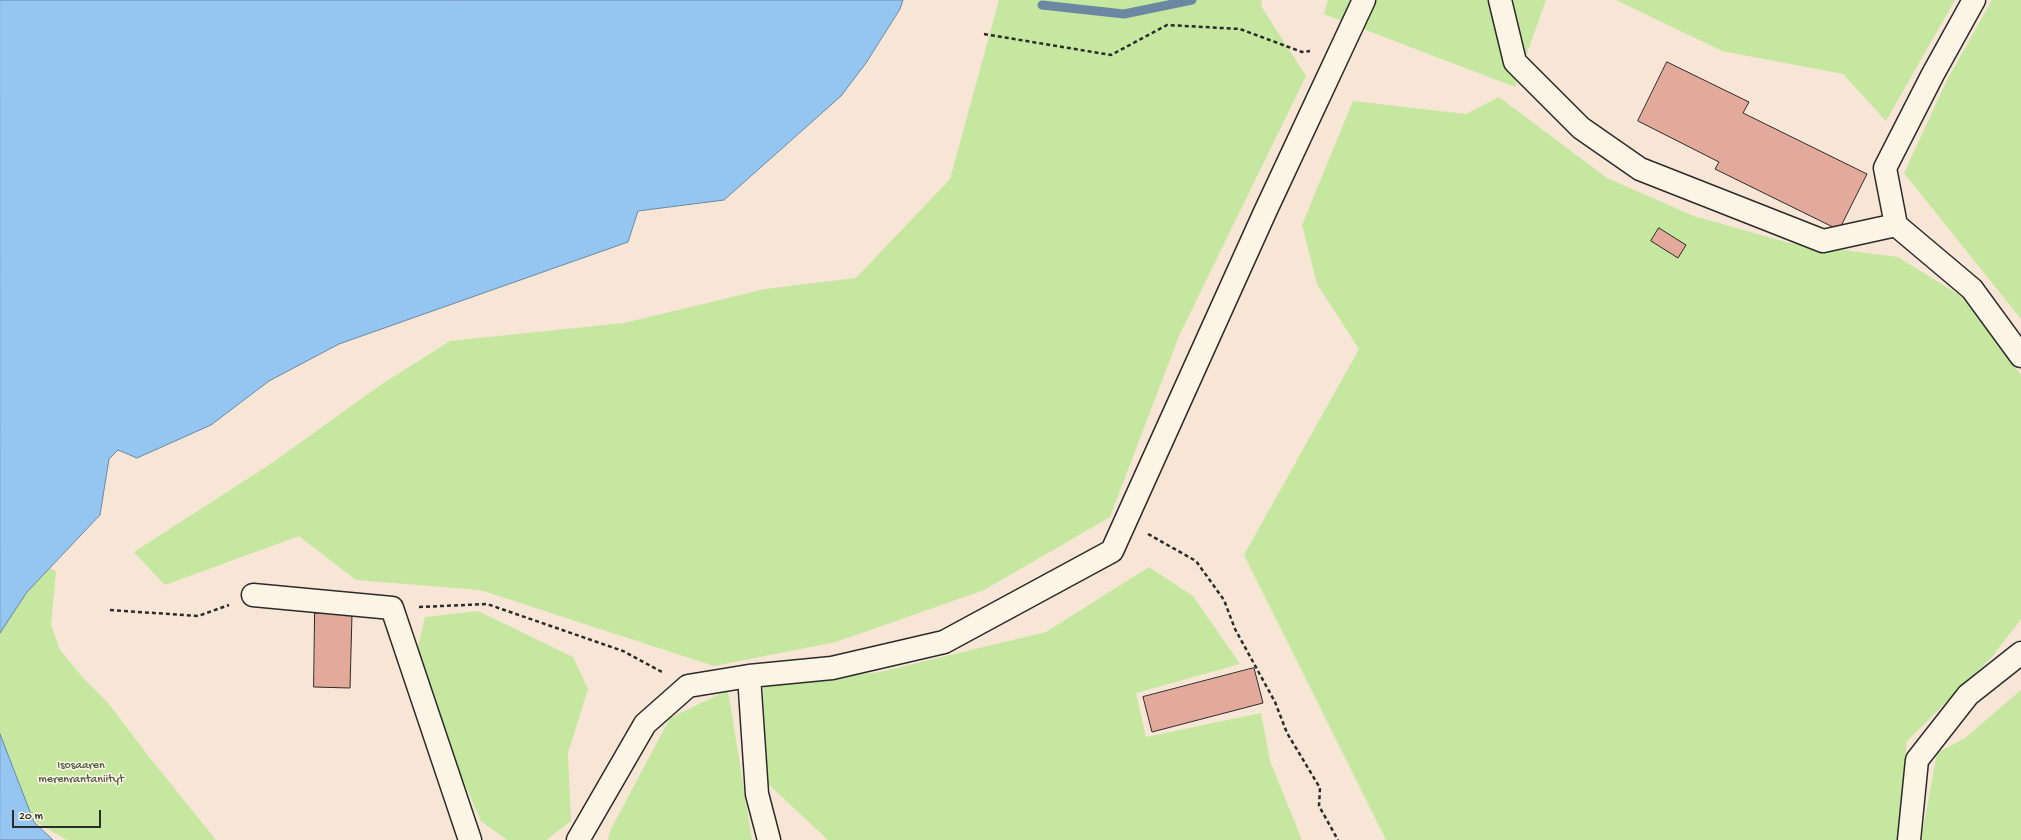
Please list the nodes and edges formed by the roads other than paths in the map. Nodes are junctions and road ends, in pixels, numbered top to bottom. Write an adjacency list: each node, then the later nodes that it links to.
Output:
1 (1364, 0): 8 (lane)
2 (1500, 0): 4 (lane)
3 (1974, 0): 4 (lane)
4 (1896, 225): 5 (lane)
5 (2021, 356)
6 (254, 595): 9 (lane)
7 (2021, 653): 12 (lane)
8 (749, 676): 10 (lane); 11 (lane)
9 (470, 840)
10 (578, 840)
11 (769, 840)
12 (1909, 840)

